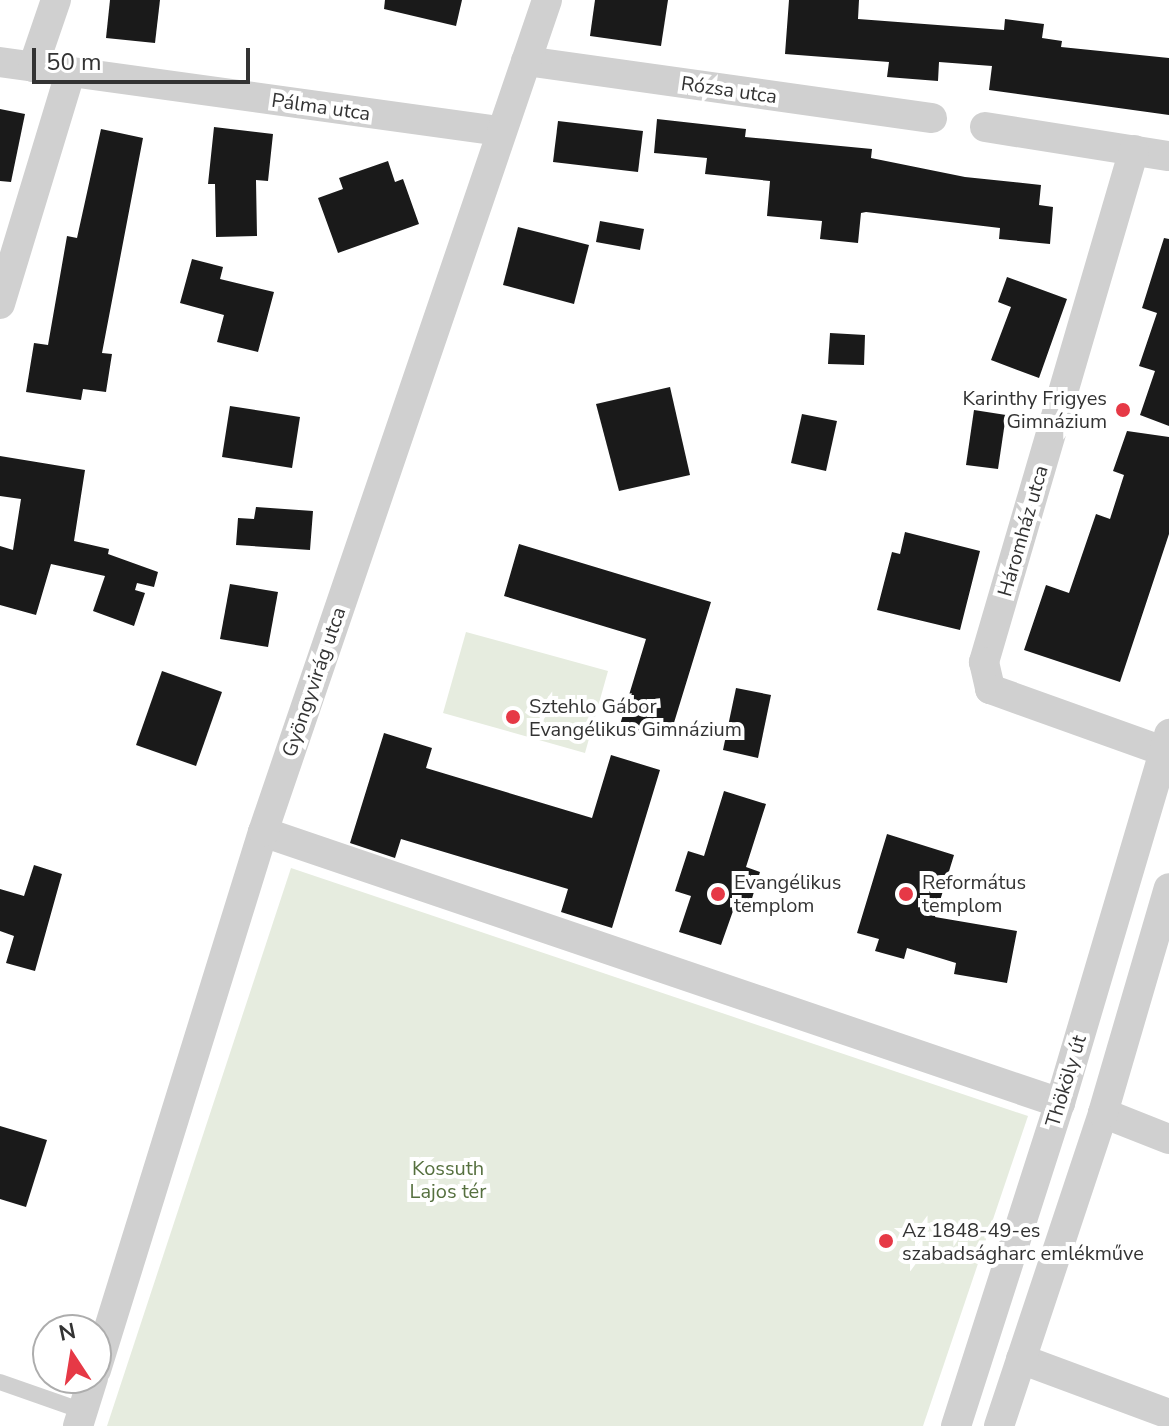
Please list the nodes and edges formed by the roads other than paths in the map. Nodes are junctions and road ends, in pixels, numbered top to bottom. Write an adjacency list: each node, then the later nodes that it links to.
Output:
1 (56, 0): 5 (street)
2 (547, 0): 3 (street, Gyöngyvirág utca)
3 (526, 61): 7 (street, Rózsa utca); 9 (street, Gyöngyvirág utca)
4 (0, 62): 5 (street, Pálma utca)
5 (33, 67): 6 (street, Pálma utca)
6 (70, 73): 9 (street, Pálma utca); 12 (street)
7 (932, 118)
8 (985, 127): 10 (street)
9 (499, 131): 14 (street, Gyöngyvirág utca)
10 (1134, 150): 11 (street); 13 (street, Háromház utca)
11 (1169, 156)
12 (0, 304)
13 (1166, 742): 16 (street, Thököly út)
14 (263, 832): 16 (street); 19 (street, Gyöngyvirág utca)
15 (1169, 888): 17 (street)
16 (1060, 1103): 25 (street, Thököly út)
17 (1103, 1113): 18 (street); 20 (street)
18 (1169, 1139)
19 (112, 1318)
20 (1021, 1359): 23 (street); 26 (street)
21 (0, 1382): 24 (lane)
22 (88, 1394): 24 (street)
23 (1169, 1414)
24 (81, 1418)
25 (956, 1426)
26 (999, 1426)

